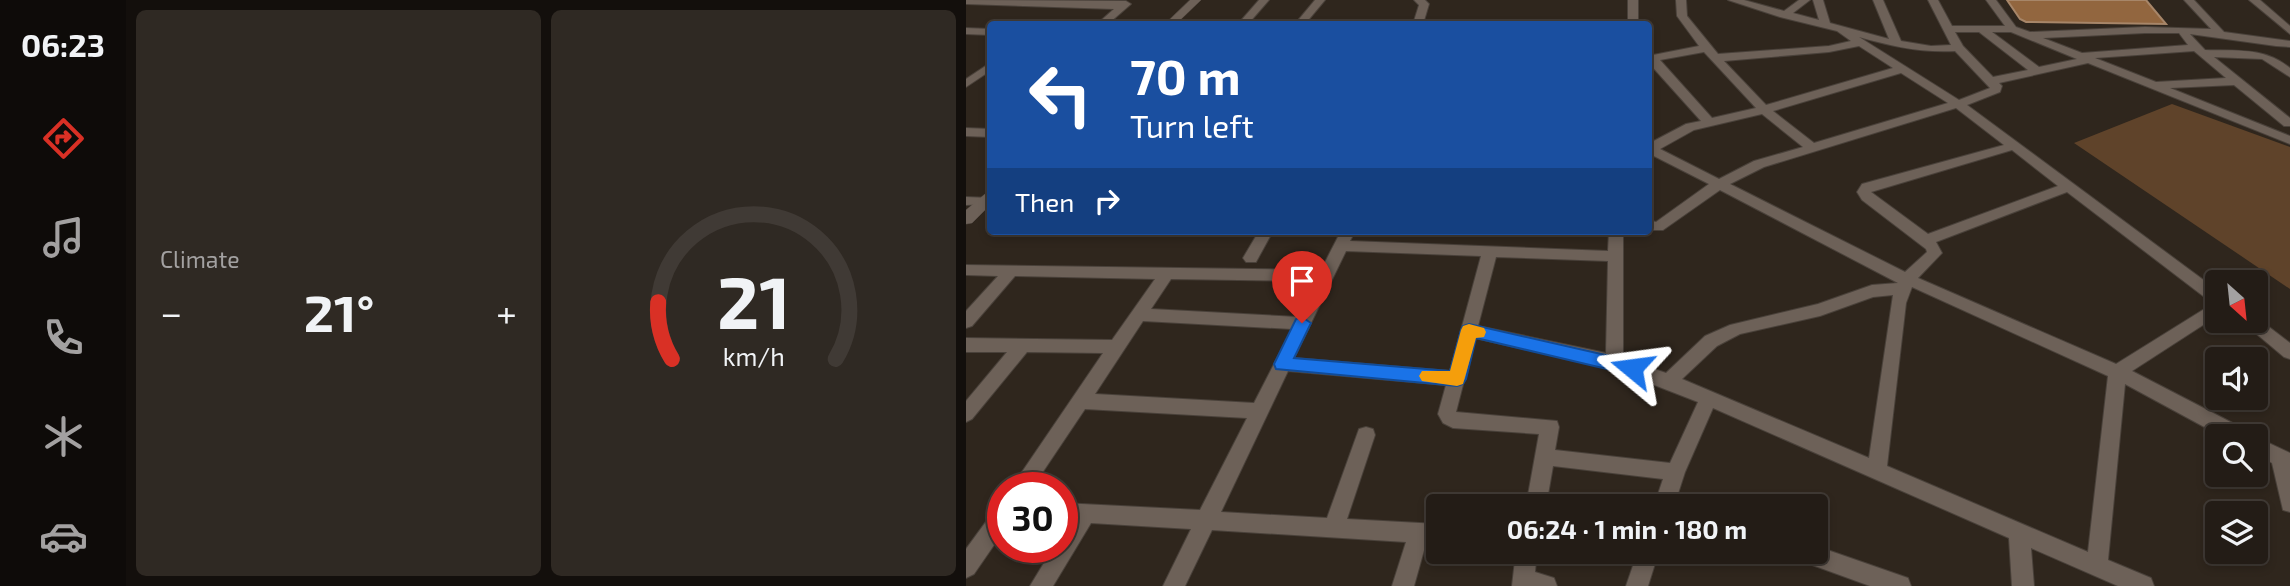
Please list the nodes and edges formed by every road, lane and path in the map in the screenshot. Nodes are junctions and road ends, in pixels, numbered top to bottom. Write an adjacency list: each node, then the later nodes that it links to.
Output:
1 (973, 0): 16 (street); 17 (street)
2 (1196, 0): 20 (street)
3 (1265, 0): 21 (street)
4 (1320, 0): 22 (street)
5 (1419, 0): 23 (street)
6 (1633, 0): 24 (street)
7 (1681, 0): 39 (street)
8 (1732, 0): 18 (street)
9 (1805, 0): 18 (street)
10 (1818, 0): 25 (street)
11 (1878, 0): 37 (street)
12 (1933, 0): 26 (street)
13 (1991, 0): 28 (street)
14 (2189, 0): 34 (street)
15 (2254, 0): 32 (street)
16 (966, 1)
17 (1127, 3): 19 (street)
18 (1784, 15): 25 (street)
19 (1106, 21)
20 (1173, 21)
21 (1246, 21)
22 (1302, 21)
23 (1419, 21)
24 (1633, 21)
25 (1826, 26): 31 (street)
26 (1949, 29): 27 (street); 40 (street)
27 (1981, 29): 28 (street); 48 (street)
28 (2012, 29): 35 (street)
29 (2182, 30): 34 (street); 35 (street); 41 (street)
30 (966, 31): 33 (street)
31 (1842, 31): 36 (street); 37 (street)
32 (2290, 31)
33 (987, 32)
34 (2220, 33): 38 (street)
35 (2026, 35): 43 (street)
36 (1860, 43): 42 (street); 47 (street)
37 (1897, 44): 40 (street)
38 (2290, 44)
39 (1706, 48): 42 (street); 44 (street)
40 (1958, 48): 51 (street)
41 (2198, 50): 43 (street); 49 (street); 52 (street)
42 (1715, 58): 56 (street)
43 (2083, 58): 48 (street); 54 (street)
44 (1652, 59)
45 (1652, 61): 58 (street)
46 (987, 68): 53 (street)
47 (1902, 69): 55 (street); 56 (street)
48 (2037, 71): 51 (street)
49 (2290, 74)
50 (987, 80): 53 (street)
51 (1991, 81): 55 (street)
52 (2236, 81): 54 (street); 59 (street)
53 (966, 85)
54 (2153, 86): 57 (street)
55 (1958, 104): 63 (street); 65 (street)
56 (1764, 110): 58 (street); 65 (street)
57 (2240, 121): 59 (street); 62 (street)
58 (1710, 123): 64 (street)
59 (2289, 123)
60 (966, 132): 61 (street)
61 (987, 133)
62 (2290, 140)
63 (2013, 146): 68 (street); 77 (street)
64 (1652, 147)
65 (1811, 147): 67 (street)
66 (1652, 151): 67 (street)
67 (1717, 185): 73 (street); 85 (street)
68 (2068, 187): 77 (street); 86 (street)
69 (987, 199): 71 (street)
70 (987, 200): 72 (street)
71 (966, 201)
72 (966, 219)
73 (1652, 226)
74 (1264, 235): 80 (street)
75 (1616, 235): 79 (street)
76 (1344, 238): 78 (street); 84 (street)
77 (1926, 240): 85 (street)
78 (1490, 250): 79 (street); 91 (street)
79 (1615, 256): 97 (street)
80 (1251, 258)
81 (966, 270): 82 (street)
82 (1011, 271): 83 (street); 89 (street)
83 (1166, 275): 84 (street); 87 (street)
84 (1326, 276): 90 (street)
85 (1904, 284): 99 (street); 101 (street); 111 (street)
86 (2205, 289)
87 (1140, 316): 90 (street); 96 (street)
88 (2205, 316): 99 (street)
89 (966, 322)
90 (1302, 323): 98 (street)
91 (1469, 330): 97 (street); 100 (street)
92 (2268, 333): 95 (street)
93 (966, 345): 94 (street)
94 (1022, 346): 96 (street); 105 (street)
95 (2287, 346)
96 (1118, 347): 103 (street)
97 (1614, 362): 101 (street)
98 (1283, 364): 100 (street); 104 (street)
99 (2117, 372): 106 (street); 128 (street)
100 (1457, 379): 109 (street)
101 (1669, 381): 102 (street)
102 (1709, 397): 111 (street); 113 (street)
103 (1081, 401): 104 (street); 112 (street)
104 (1259, 411): 119 (street)
105 (966, 414)
106 (2216, 424)
107 (1366, 435): 120 (street)
108 (2268, 451): 110 (street)
109 (1546, 457): 113 (street); 114 (street)
110 (2286, 460): 116 (street)
111 (1877, 469): 121 (street)
112 (1032, 472)
113 (1675, 472): 115 (street)
114 (1538, 494)
115 (1669, 494)
116 (2290, 503)
117 (1078, 513): 118 (street)
118 (1086, 513): 119 (street); 132 (street)
119 (1206, 520): 120 (street); 133 (street)
120 (1334, 528): 122 (street)
121 (2020, 531): 128 (street); 138 (street)
122 (1426, 533)
123 (987, 537): 129 (street)
124 (1426, 539): 134 (street)
125 (1525, 564): 131 (street)
126 (1645, 564): 136 (street)
127 (1828, 564): 130 (street)
128 (2097, 565): 139 (street)
129 (966, 567)
130 (1867, 581): 137 (street)
131 (1523, 583): 135 (street)
132 (1041, 586)
133 (1174, 586)
134 (1404, 586)
135 (1546, 586)
136 (1637, 586)
137 (1900, 586)
138 (2023, 586)
139 (2143, 586)

